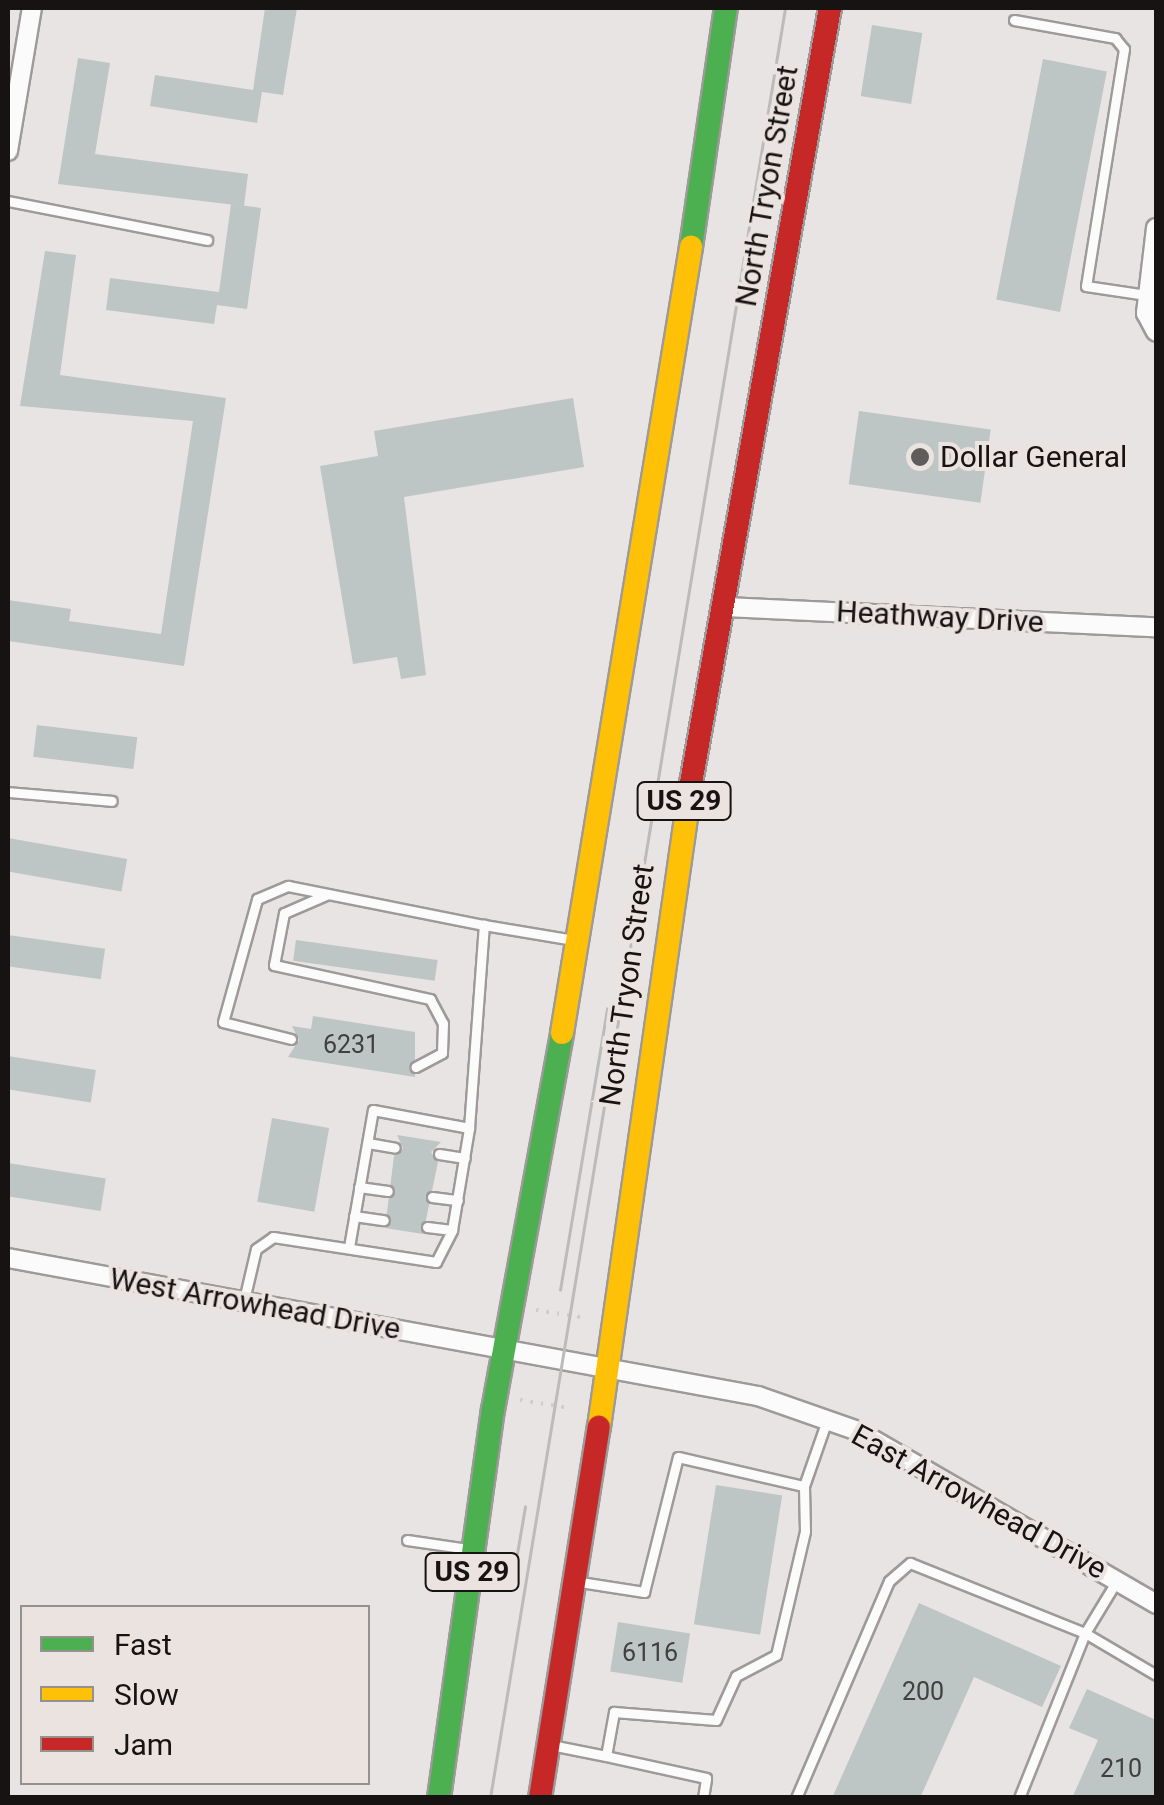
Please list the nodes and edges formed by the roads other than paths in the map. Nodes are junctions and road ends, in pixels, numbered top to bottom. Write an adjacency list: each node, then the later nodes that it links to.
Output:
1 (32, 8): 5 (street)
2 (726, 8): 17 (main road, North Tryon Street / US 29)
3 (830, 8): 11 (main road, North Tryon Street / US 29)
4 (1014, 20): 9 (lane)
5 (8, 151)
6 (8, 202): 8 (lane)
7 (1156, 228): 9 (street)
8 (207, 240)
9 (1146, 295): 10 (street)
10 (1153, 329)
11 (724, 607): 12 (street, Heathway Drive); 37 (main road, North Tryon Street / US 29)
12 (1156, 627)
13 (8, 792): 14 (lane)
14 (112, 801)
15 (329, 894): 16 (lane); 18 (lane); 19 (lane)
16 (484, 925): 17 (lane); 20 (lane)
17 (575, 940): 36 (main road, North Tryon Street / US 29)
18 (290, 1038)
19 (416, 1066)
20 (469, 1128): 21 (lane); 24 (lane)
21 (368, 1143): 22 (lane); 25 (lane)
22 (395, 1148)
23 (439, 1154): 24 (lane)
24 (464, 1158): 28 (lane)
25 (358, 1186): 26 (lane); 29 (lane)
26 (388, 1191)
27 (432, 1197): 28 (lane)
28 (458, 1200): 32 (lane)
29 (354, 1216): 30 (lane); 33 (lane)
30 (384, 1220)
31 (427, 1227): 32 (lane)
32 (452, 1230): 33 (lane)
33 (348, 1246): 35 (lane)
34 (8, 1258): 35 (street, West Arrowhead Drive)
35 (244, 1300): 36 (street, West Arrowhead Drive)
36 (504, 1347): 37 (street, East Arrowhead Drive); 41 (main road, North Tryon Street / US 29)
37 (608, 1367): 38 (street, East Arrowhead Drive); 42 (main road, North Tryon Street / US 29)
38 (827, 1420): 39 (lane); 43 (street, East Arrowhead Drive)
39 (804, 1486): 42 (lane); 48 (lane)
40 (407, 1540): 41 (lane)
41 (475, 1550): 49 (main road, North Tryon Street / US 29)
42 (574, 1580): 47 (main road, North Tryon Street / US 29)
43 (1117, 1580): 44 (street, East Arrowhead Drive); 45 (lane)
44 (1156, 1604)
45 (1085, 1633): 46 (lane); 52 (lane); 53 (lane)
46 (1156, 1675)
47 (548, 1745): 48 (lane); 50 (main road, North Tryon Street / US 29)
48 (606, 1756): 51 (lane)
49 (440, 1798)
50 (540, 1798)
51 (702, 1798)
52 (796, 1798)
53 (1020, 1798)

